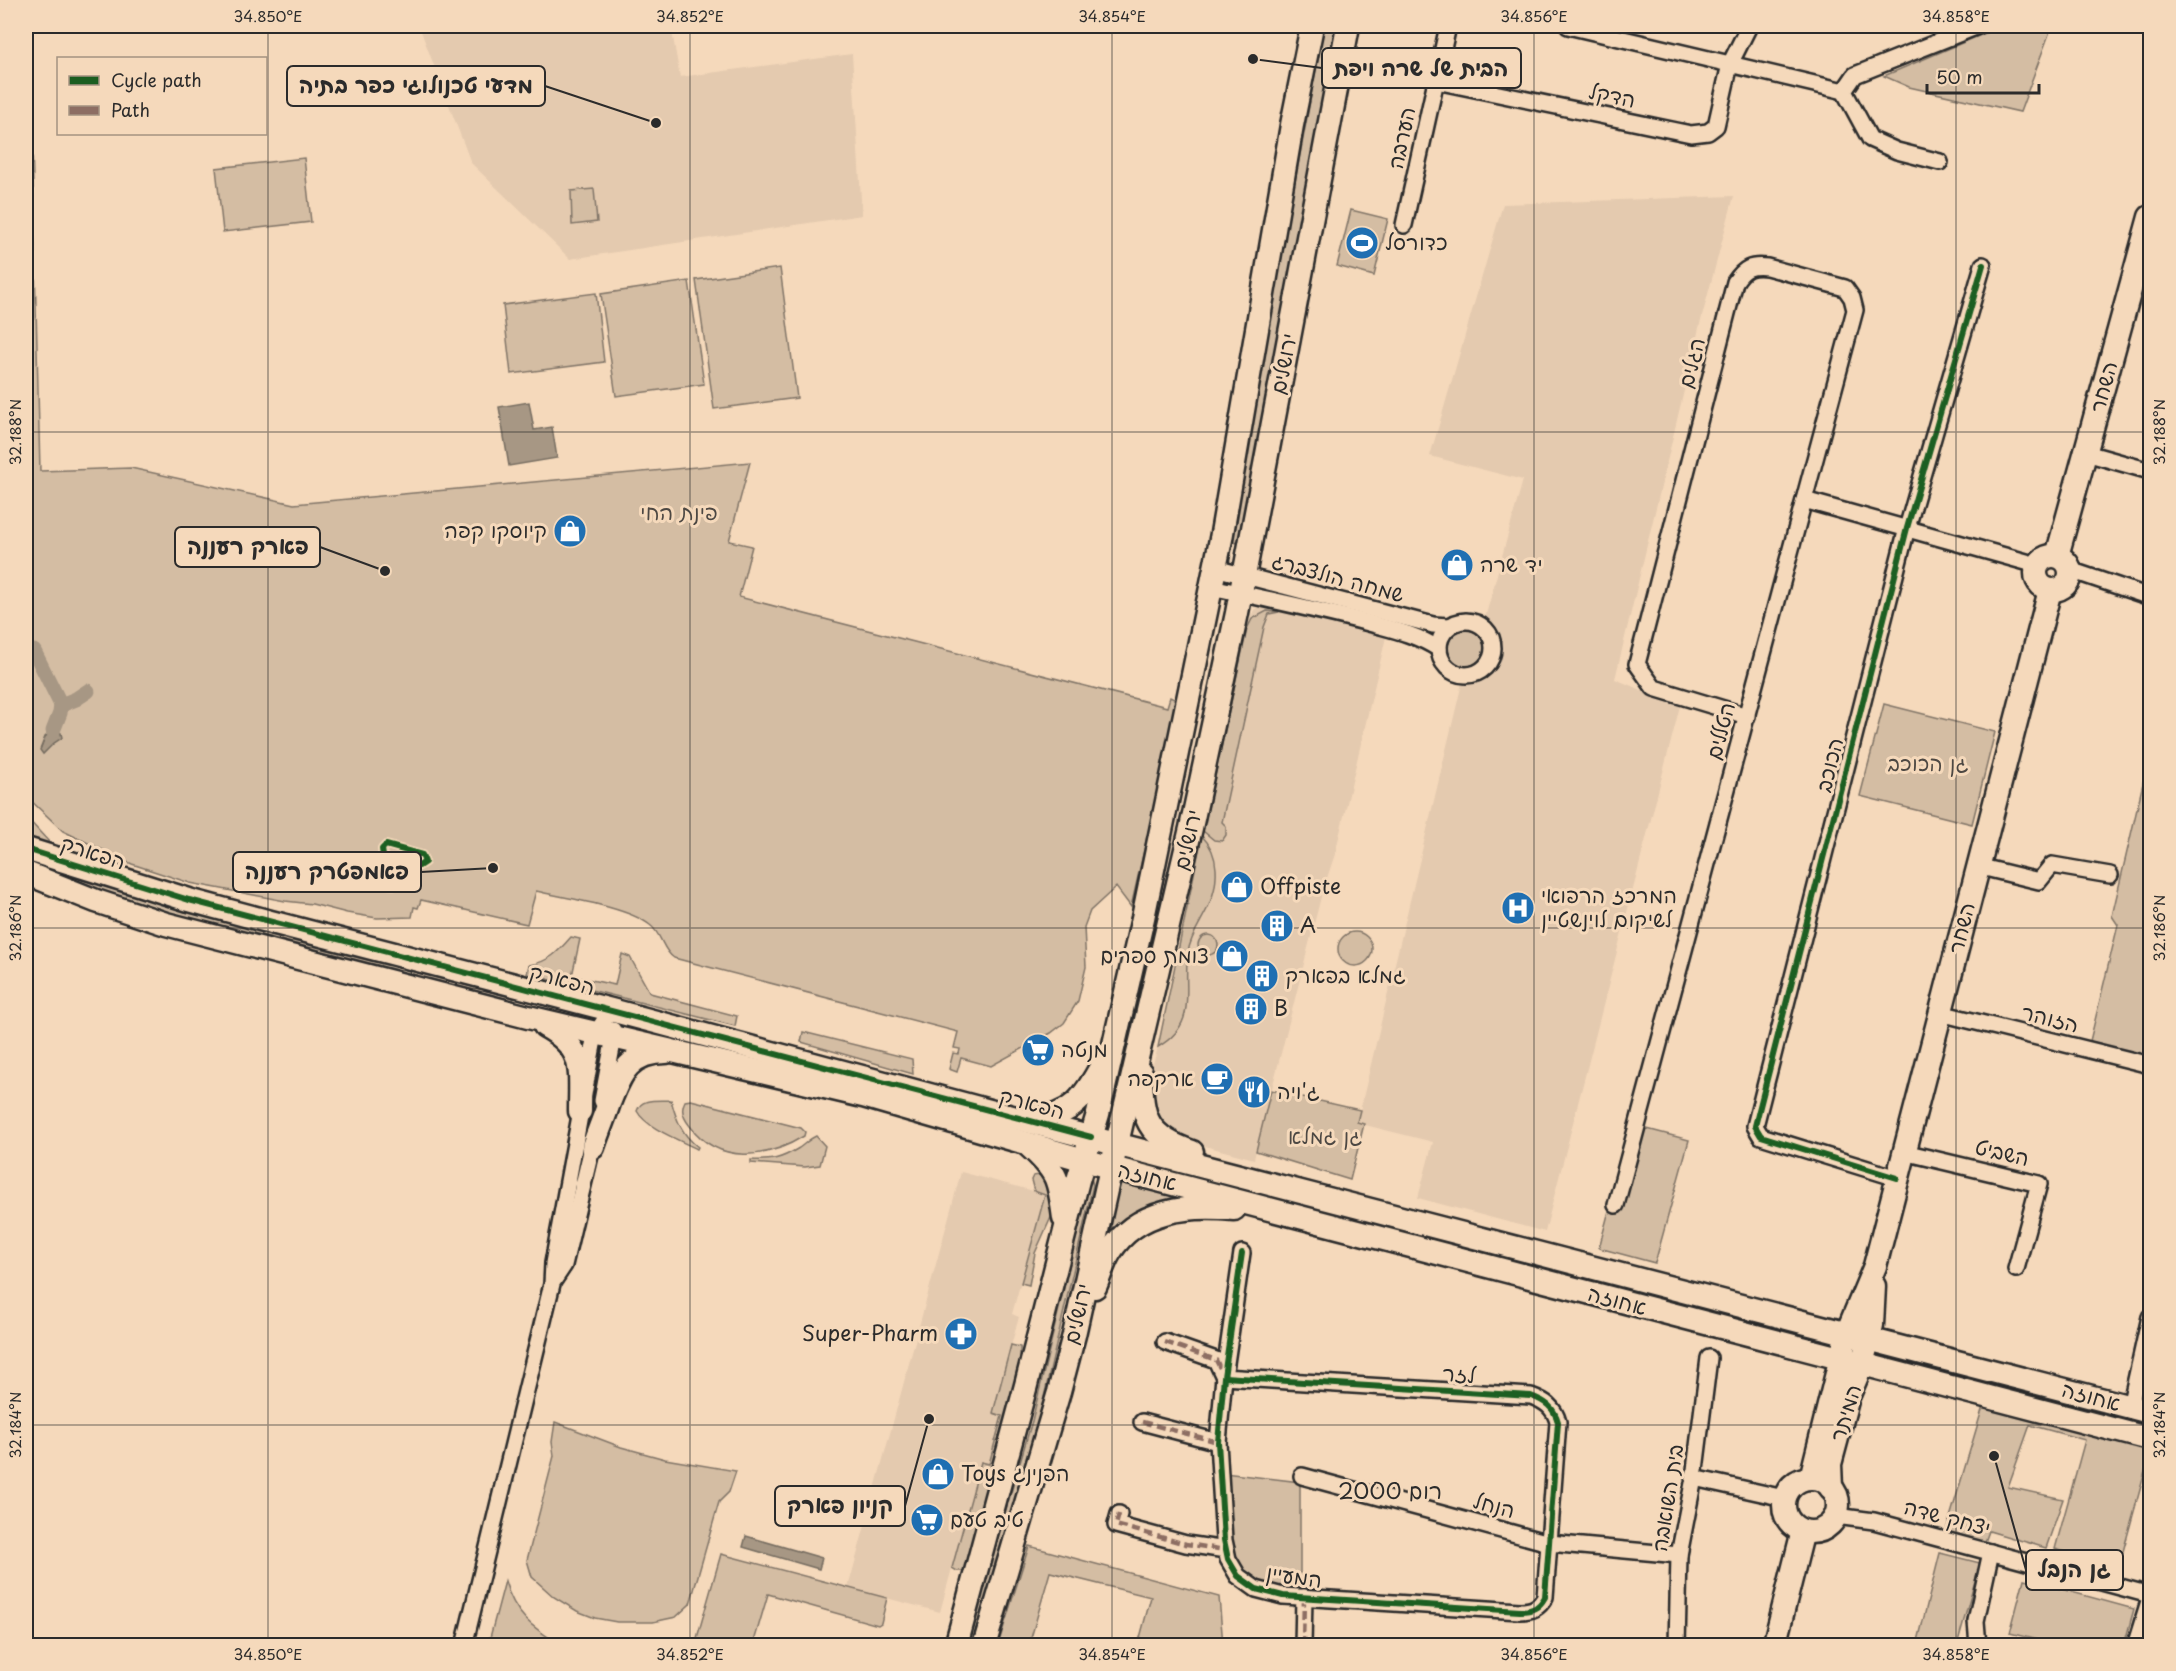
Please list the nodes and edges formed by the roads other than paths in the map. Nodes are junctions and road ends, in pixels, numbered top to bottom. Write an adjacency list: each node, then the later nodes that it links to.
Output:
1 (1312, 26): 19 (main road, ירושלים)
2 (1348, 26): 20 (main road, ירושלים)
3 (1448, 26): 8 (street, הערבה)
4 (1570, 26): 7 (street)
5 (1749, 26): 7 (street)
6 (1978, 26): 9 (street)
7 (1730, 64): 8 (street, הדקל); 9 (street)
8 (1436, 81): 12 (street, הערבה)
9 (1844, 91): 10 (street)
10 (1940, 162)
11 (2151, 217): 14 (main road, השחר)
12 (1404, 225)
13 (1983, 265): 17 (street, הכוכב)
14 (2086, 453): 15 (street); 18 (main road, השחר)
15 (2151, 471)
16 (1804, 500): 17 (street); 24 (street, הטללים); 24 (street, הגלים)
17 (1907, 528): 18 (street); 45 (street, הכוכב)
18 (2055, 564): 21 (street); 26 (main road, השחר)
19 (1213, 577): 20 (street, שמחה הולצברג); 33 (main road, ירושלים)
20 (1242, 584): 22 (street, שמחה הולצברג); 23 (street, שמחה הולצברג); 34 (main road, ירושלים)
21 (2151, 597)
22 (1449, 626): 23 (street); 23 (street)
23 (1439, 649)
24 (1747, 716): 47 (street, הטללים)
25 (26, 849): 29 (main road, הפארק)
26 (1977, 866): 28 (street); 30 (main road, השחר)
27 (26, 873): 31 (main road, הפארק)
28 (2110, 875)
29 (611, 1010): 32 (street); 38 (main road, הפארק)
30 (1940, 1013): 36 (street, הזוהר); 42 (main road, השחר)
31 (528, 1017): 32 (main road, הפארק); 37 (main road)
32 (605, 1035): 35 (main road, הפארק); 37 (street); 41 (street)
33 (1114, 1042): 38 (main road); 39 (main road, ירושלים)
34 (1140, 1046): 40 (main road, ירושלים); 46 (main road)
35 (680, 1052): 38 (main road, הפארק); 41 (main road)
36 (2151, 1065)
37 (580, 1111): 52 (street)
38 (1026, 1132): 39 (main road, הפארק); 43 (main road, הפארק); 49 (main road)
39 (1091, 1137): 40 (main road, אחוזה); 43 (main road, ירושלים)
40 (1117, 1144): 44 (main road, ירושלים); 46 (main road, אחוזה)
41 (593, 1147): 52 (street)
42 (1904, 1152): 45 (main road, השחר); 51 (street, השביט)
43 (1084, 1161): 44 (main road, אחוזה); 49 (main road, ירושלים)
44 (1112, 1168): 48 (main road, אחוזה); 54 (main road, ירושלים)
45 (1897, 1178): 55 (main road, השחר)
46 (1309, 1194): 55 (main road, אחוזה)
47 (1616, 1205)
48 (1314, 1221): 54 (main road); 58 (main road, אחוזה)
49 (1065, 1229): 78 (main road, ירושלים)
50 (1242, 1253): 59 (street, המעיין)
51 (2016, 1269)
52 (552, 1284): 77 (street)
53 (2151, 1317): 60 (street)
54 (1074, 1335): 79 (main road, ירושלים)
55 (1857, 1336): 58 (main road, המיתר); 60 (main road, אחוזה)
56 (1165, 1342): 59 (street)
57 (1709, 1358): 65 (street, בית השואבה)
58 (1851, 1361): 62 (main road, אחוזה); 66 (main road, המיתר)
59 (1224, 1377): 63 (street, המעיין); 71 (street, לזר)
60 (2140, 1410)
61 (1142, 1422): 63 (street)
62 (2151, 1439)
63 (1218, 1442): 72 (street, המעיין)
64 (1302, 1476): 71 (street, הנחל)
65 (1694, 1478): 67 (street); 74 (street, בית השואבה)
66 (1821, 1483): 67 (main road); 69 (main road)
67 (1784, 1498): 70 (main road)
68 (1119, 1514): 72 (street)
69 (1836, 1516): 70 (main road); 73 (street, יצחק שדה)
70 (1803, 1532): 82 (main road)
71 (1549, 1543): 74 (street, הנחל); 75 (street, המעיין)
72 (1226, 1550): 75 (street, המעיין)
73 (1991, 1552): 76 (street, יצחק שדה); 83 (street)
74 (1679, 1555): 81 (street, בית השואבה)
75 (1304, 1597): 80 (street, המעיין)
76 (2151, 1597): 84 (street)
77 (464, 1646)
78 (956, 1646)
79 (984, 1646)
80 (1303, 1646)
81 (1677, 1646)
82 (1774, 1646)
83 (1977, 1646)
84 (2135, 1646)

